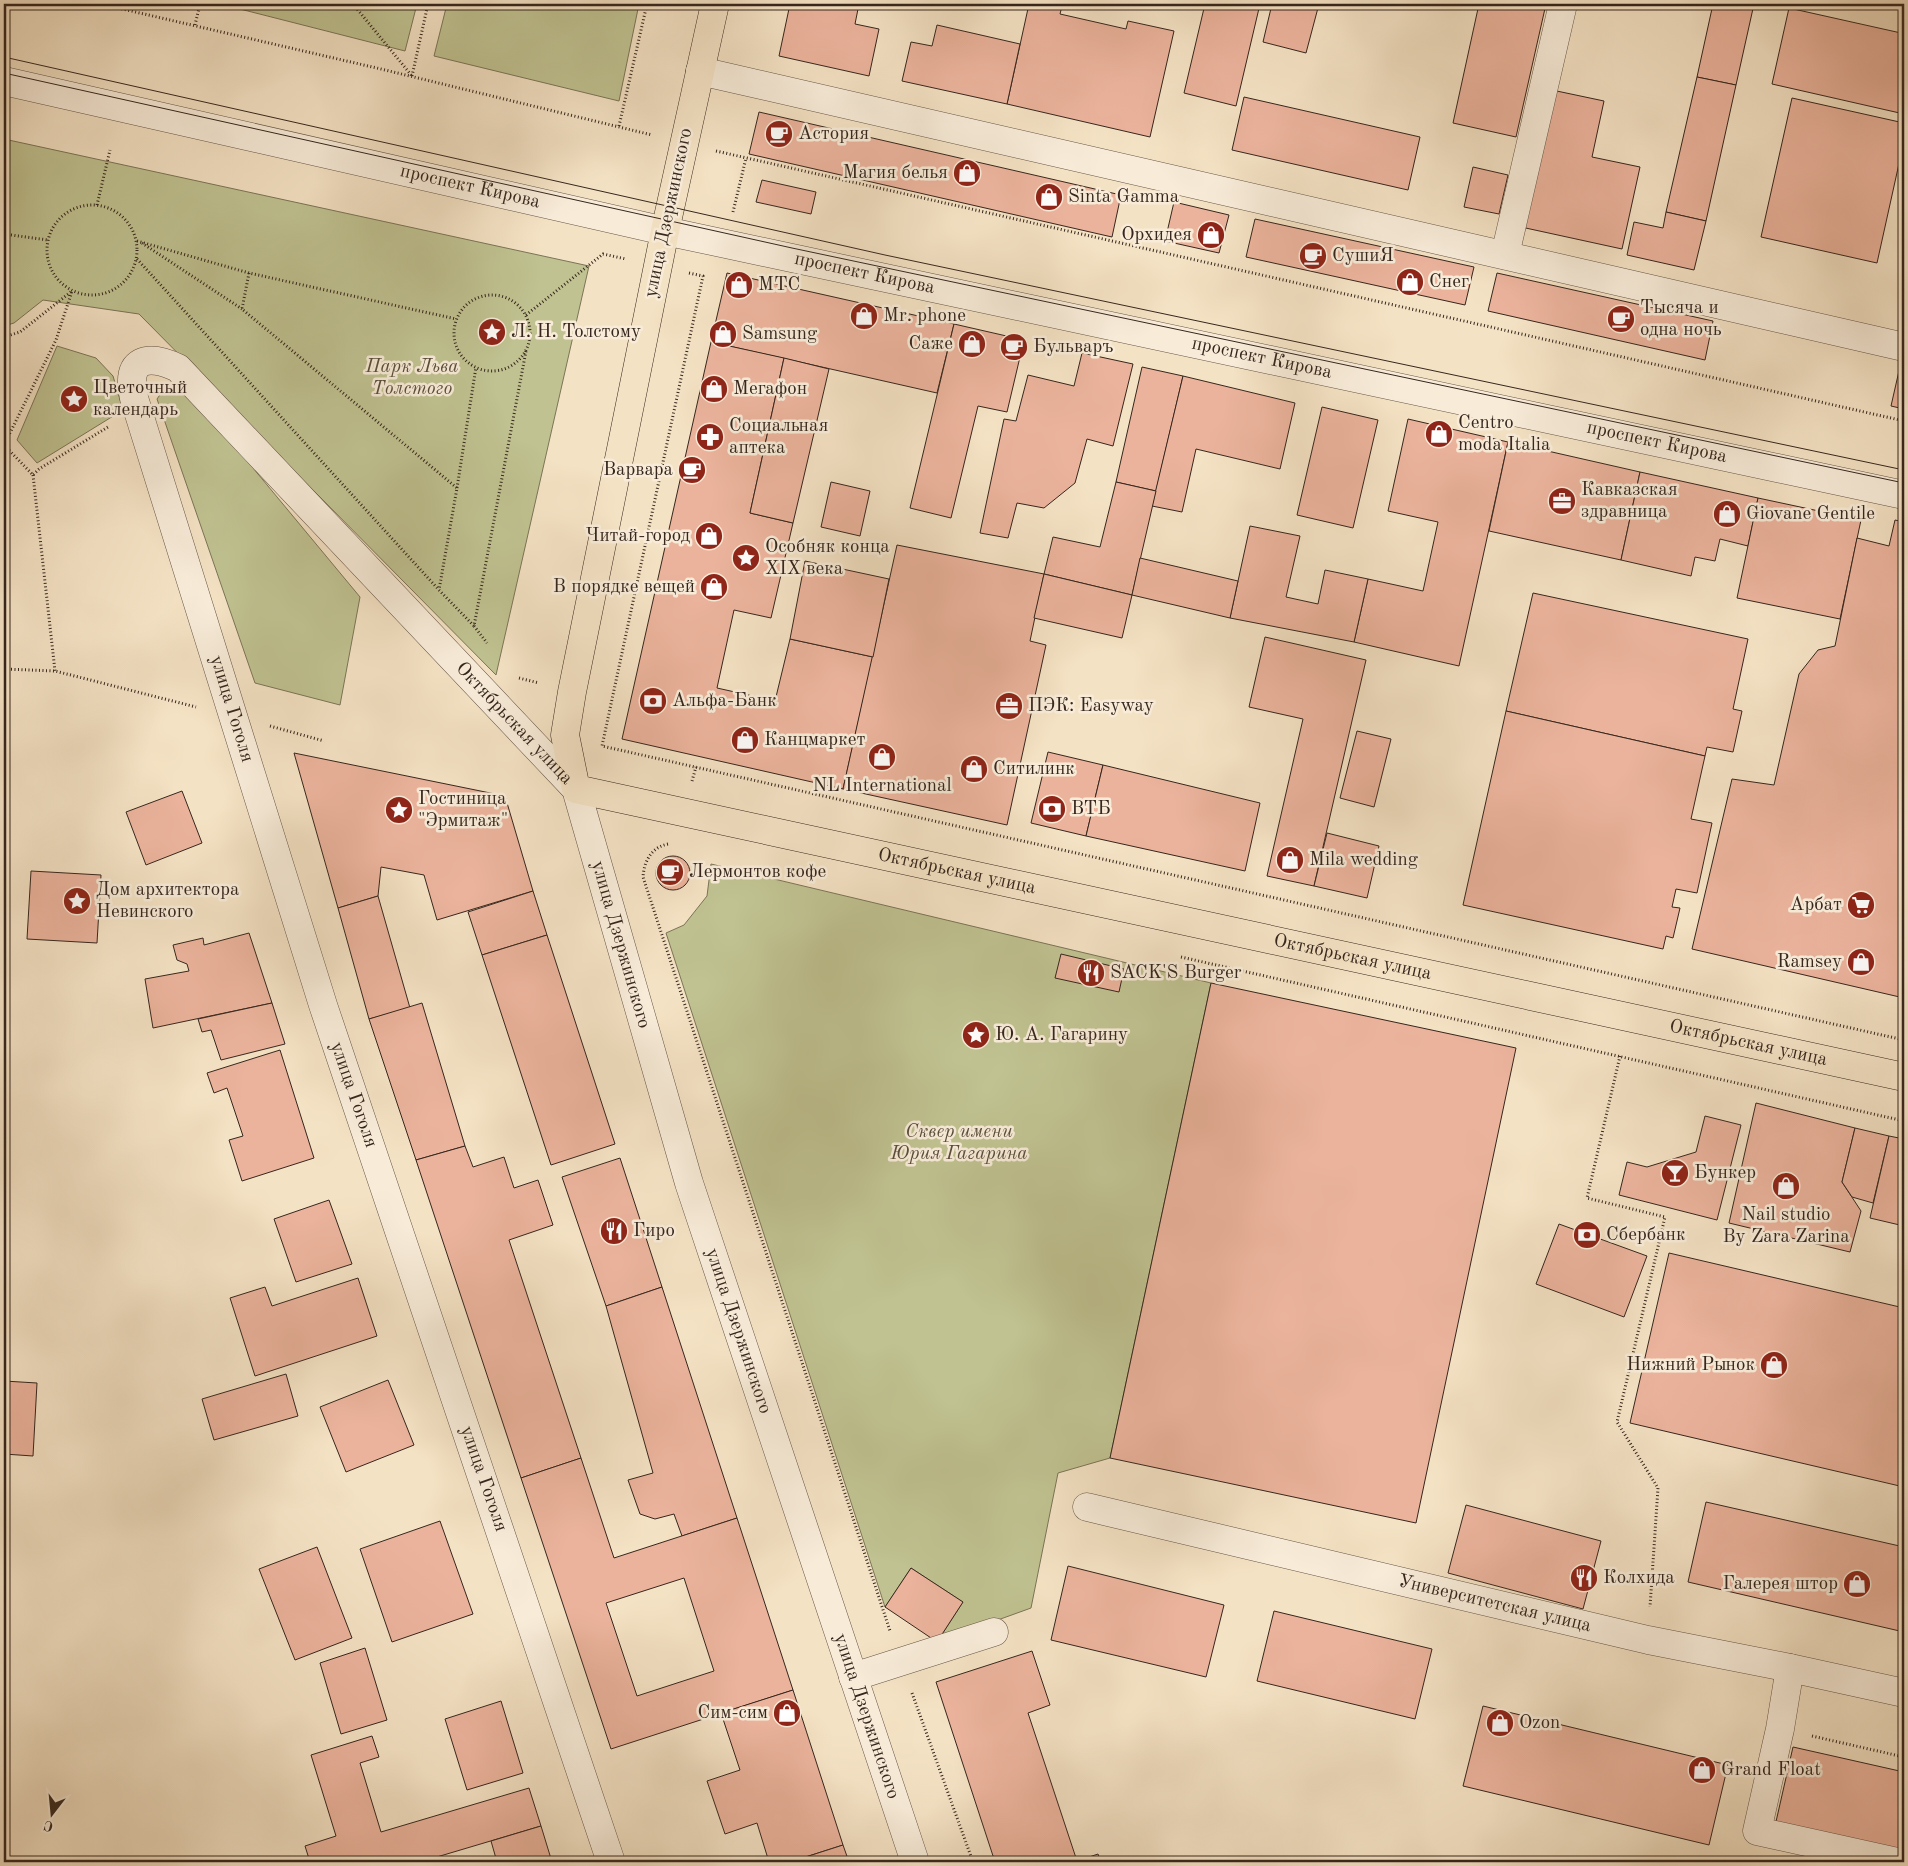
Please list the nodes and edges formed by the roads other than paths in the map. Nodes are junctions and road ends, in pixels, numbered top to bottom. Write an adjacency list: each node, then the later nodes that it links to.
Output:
1 (715, 4): 3 (main road, улица Дзержинского)
2 (1563, 4): 6 (street)
3 (700, 71): 5 (main road, улица Дзержинского); 6 (street)
4 (4, 81): 5 (street, проспект Кирова)
5 (665, 231): 9 (street, проспект Кирова); 10 (main road, улица Дзержинского)
6 (1505, 255): 7 (street)
7 (1904, 346)
8 (178, 368): 10 (street, Октябрьская улица); 17 (street, улица Гоголя)
9 (1904, 495)
10 (576, 789): 11 (main road, Октябрьская улица); 15 (street, улица Дзержинского)
11 (1904, 1077)
12 (1087, 1507): 14 (street, Университетская улица)
13 (994, 1632): 15 (street)
14 (1790, 1668): 16 (street, Университетская улица); 19 (street)
15 (853, 1677): 18 (street, улица Дзержинского)
16 (1904, 1693)
17 (611, 1862)
18 (915, 1862)
19 (1897, 1862)

